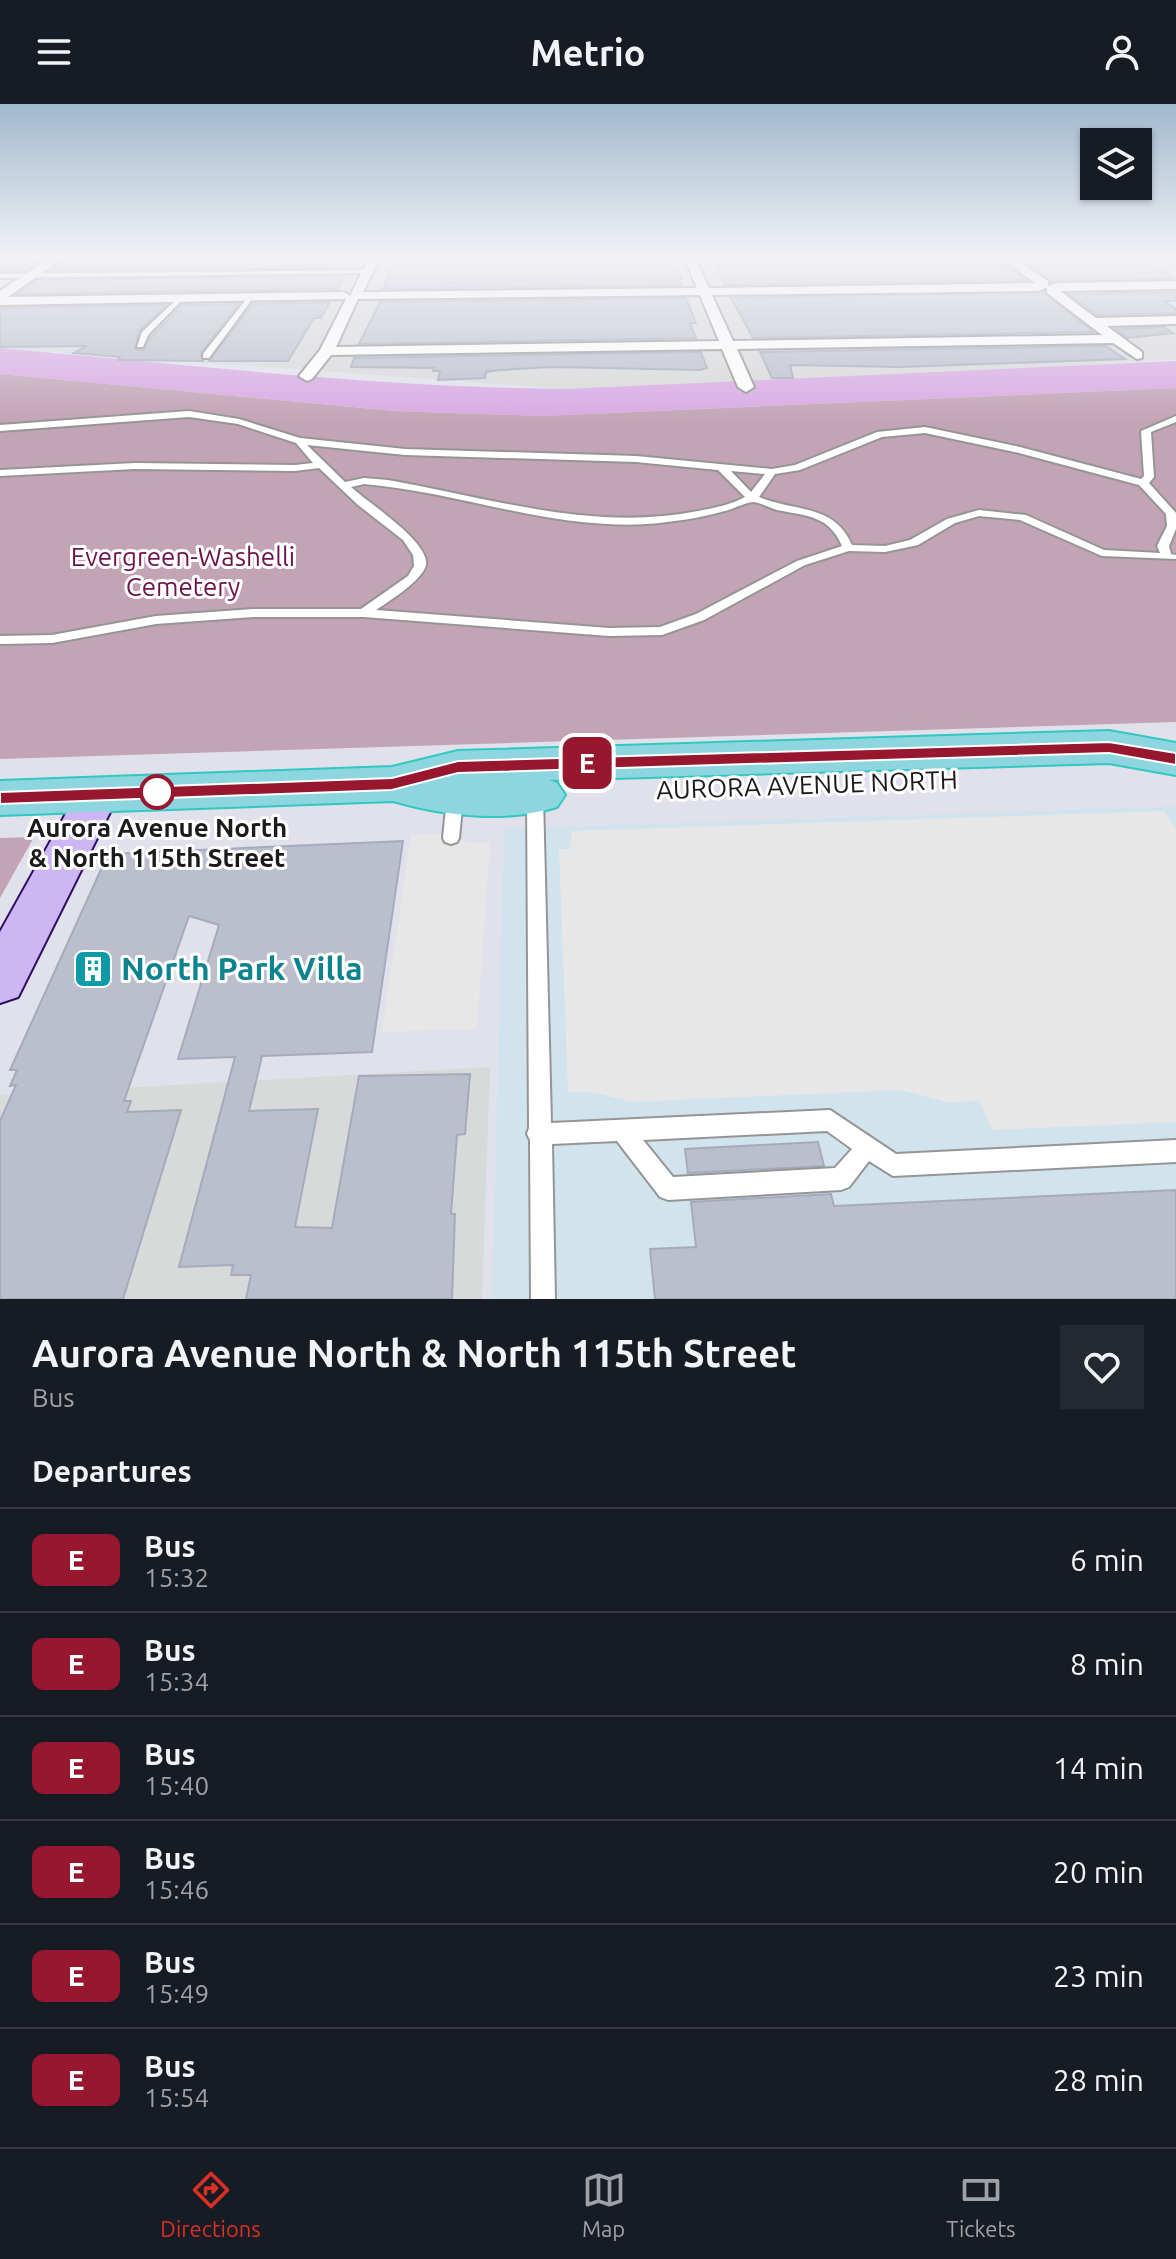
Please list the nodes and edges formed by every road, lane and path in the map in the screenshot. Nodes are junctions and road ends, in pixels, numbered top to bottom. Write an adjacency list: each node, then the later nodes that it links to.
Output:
1 (167, 312): 9 (lane)
2 (240, 312): 13 (lane)
3 (346, 312): 11 (street)
4 (713, 312): 10 (street)
5 (1081, 312): 7 (street)
6 (1176, 320): 7 (street)
7 (1095, 322): 8 (street)
8 (1117, 339): 10 (street); 12 (street)
9 (140, 345)
10 (728, 346): 11 (street); 15 (street)
11 (327, 351): 14 (street)
12 (1137, 355)
13 (206, 356)
14 (307, 376)
15 (746, 387)
16 (1176, 419): 23 (lane)
17 (0, 428): 18 (lane)
18 (299, 441): 19 (lane); 20 (lane)
19 (321, 465): 22 (lane); 24 (lane)
20 (721, 467): 21 (lane); 25 (lane)
21 (772, 472): 23 (lane); 25 (lane)
22 (0, 473)
23 (1143, 483): 27 (lane)
24 (345, 485): 25 (lane); 28 (lane)
25 (752, 498): 26 (lane)
26 (848, 548): 27 (lane); 28 (lane)
27 (1172, 557)
28 (364, 613): 29 (lane)
29 (0, 640)
30 (1175, 761): 31 (highway, AURORA AVENUE NORTH); 33 (highway, AURORA AVENUE NORTH)
31 (392, 784): 32 (highway, AURORA AVENUE NORTH); 33 (highway, AURORA AVENUE NORTH)
32 (98, 794): 34 (highway, AURORA AVENUE NORTH); 35 (street)
33 (535, 795): 37 (lane)
34 (0, 798)
35 (0, 981)
36 (622, 1130): 37 (lane); 38 (lane); 38 (lane)
37 (538, 1134): 40 (lane)
38 (867, 1147): 39 (lane)
39 (1176, 1151)
40 (543, 1299)

